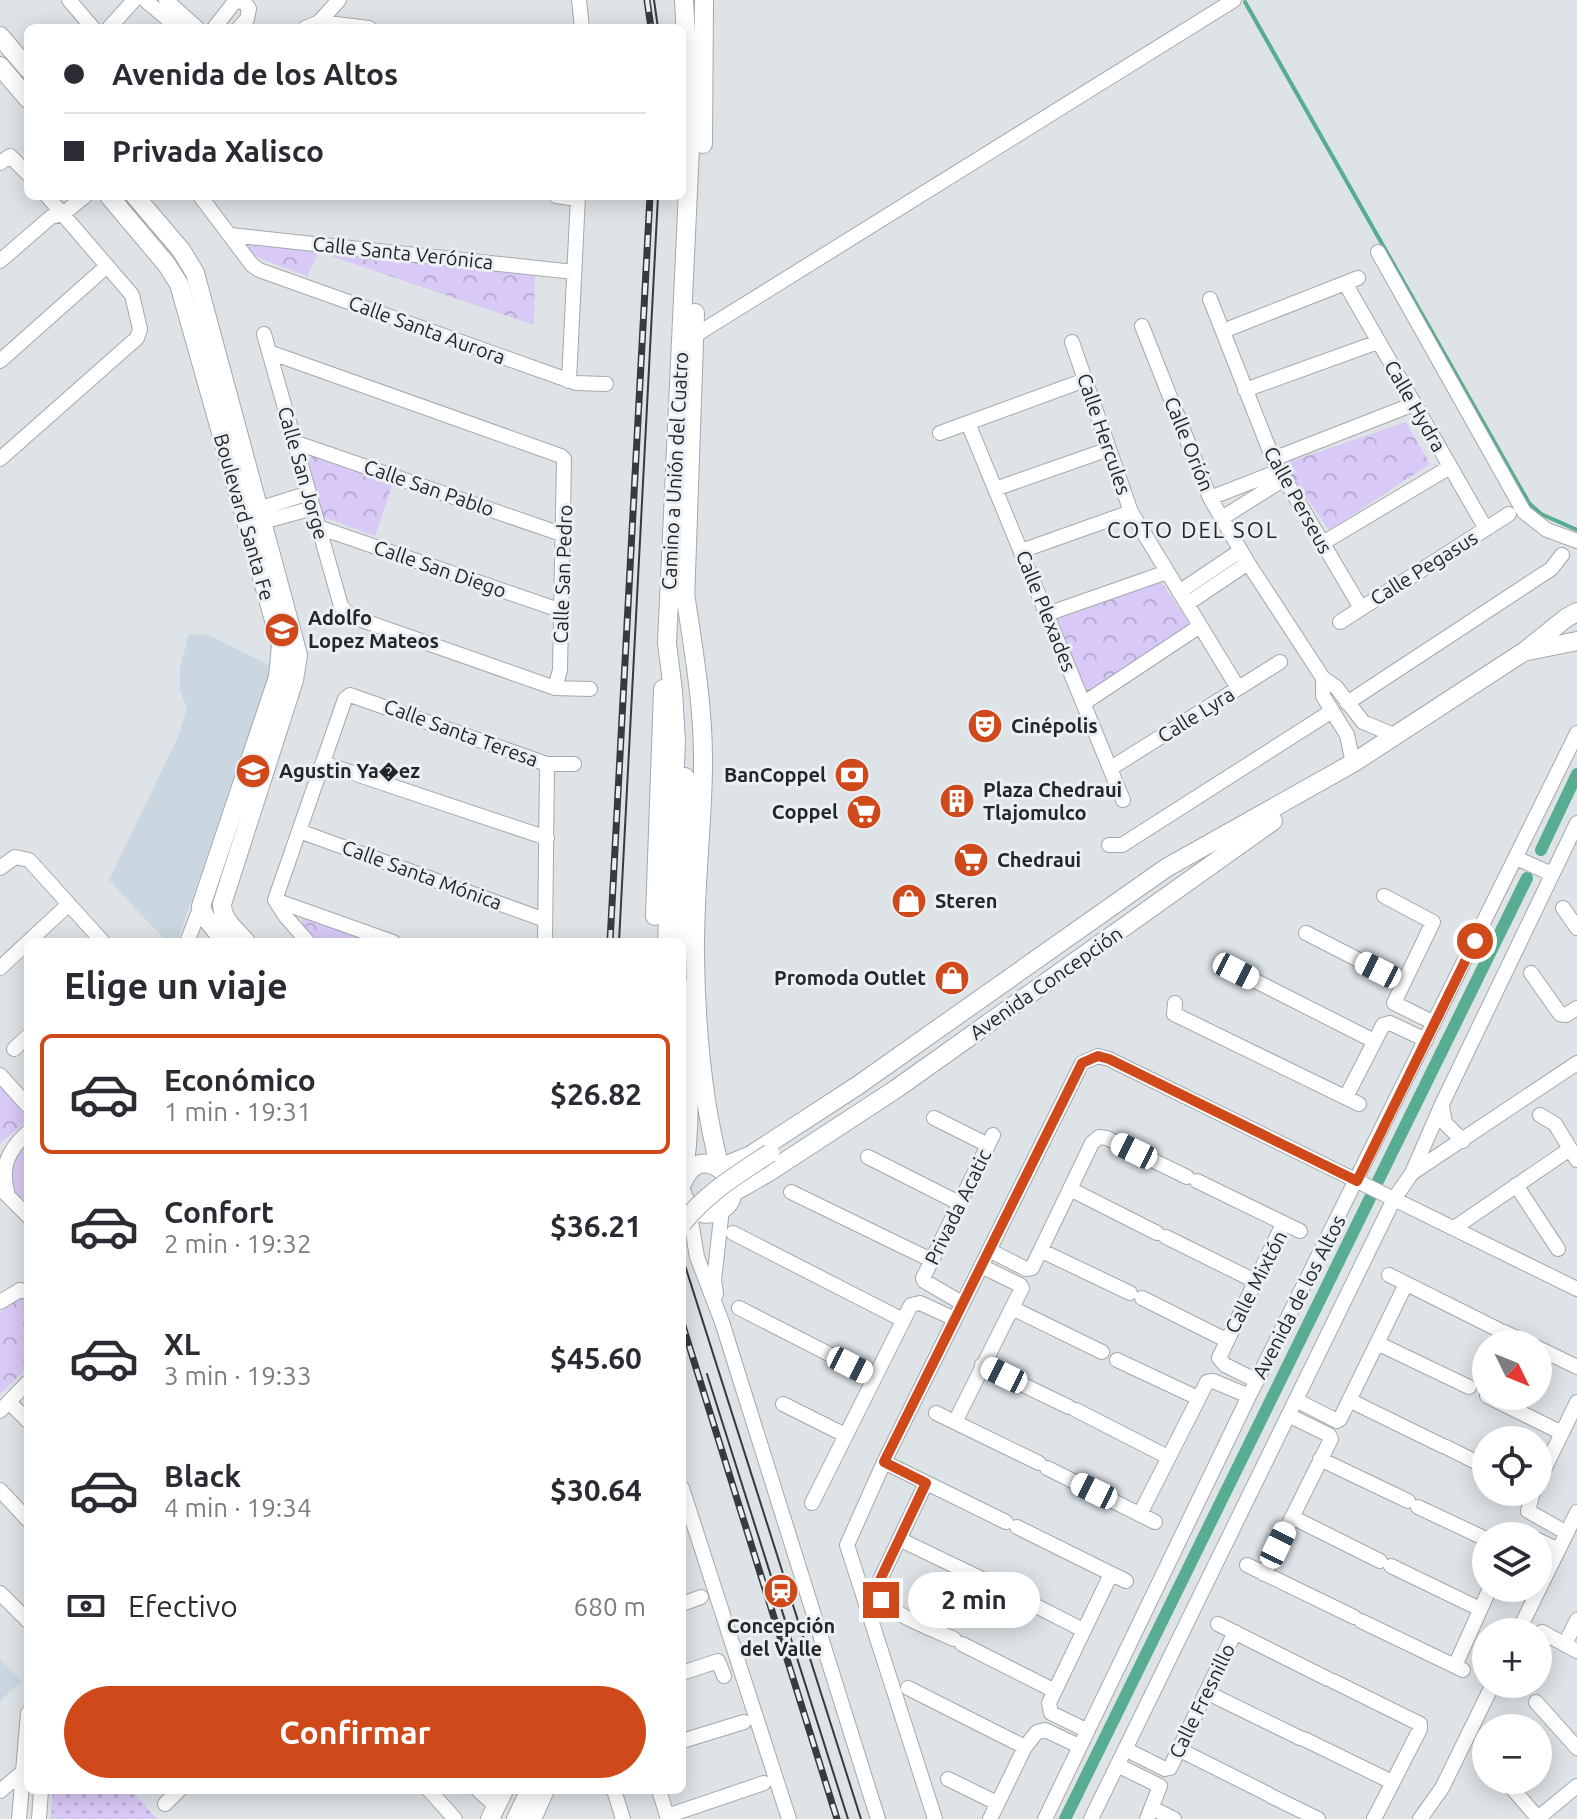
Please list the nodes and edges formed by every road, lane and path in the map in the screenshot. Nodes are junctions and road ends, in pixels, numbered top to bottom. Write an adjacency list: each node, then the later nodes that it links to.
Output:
1 (69, 0): 11 (street)
2 (134, 0): 12 (street)
3 (145, 0): 13 (street)
4 (166, 0): 14 (street)
5 (339, 0): 10 (street)
6 (579, 0): 19 (street)
7 (684, 0): 20 (main road, Camino a Unión del Cuatro)
8 (704, 0): 42 (main road, Camino a Unión del Cuatro)
9 (1234, 0): 42 (street)
10 (319, 22): 17 (street); 18 (street)
11 (90, 24)
12 (113, 24)
13 (173, 24)
14 (193, 24)
15 (217, 24): 16 (street)
16 (243, 24)
17 (314, 24)
18 (336, 24)
19 (582, 24)
20 (685, 24)
21 (0, 36): 23 (main road)
22 (686, 36): 85 (main road, Camino a Unión del Cuatro)
23 (24, 64)
24 (0, 66): 25 (main road)
25 (24, 94)
26 (5, 160): 27 (street)
27 (24, 172)
28 (112, 200): 65 (main road, Boulevard Santa Fe)
29 (138, 200): 65 (main road, Boulevard Santa Fe)
30 (203, 200): 33 (street)
31 (578, 200): 37 (street)
32 (56, 205): 35 (street); 36 (street)
33 (231, 235): 37 (street, Calle Santa Verónica); 48 (street, Calle Santa Aurora)
34 (1378, 252): 70 (street)
35 (0, 261)
36 (107, 266): 46 (street); 56 (street)
37 (574, 272): 48 (street)
38 (1210, 299): 40 (street, Calle Perseus)
39 (1142, 326): 61 (street, Calle Orión)
40 (1223, 331): 44 (street, Calle Hydra); 50 (street, Calle Perseus)
41 (264, 334): 45 (street, Calle San Jorge)
42 (694, 336): 76 (main road, Camino a Unión del Cuatro)
43 (1072, 342): 47 (street, Calle Hercules)
44 (1378, 342): 50 (street); 51 (street, Calle Hydra)
45 (269, 352): 54 (street, Calle San Jorge); 69 (street, Calle San Pedro)
46 (0, 361)
47 (1085, 380): 52 (street); 55 (street, Calle Hercules)
48 (569, 381): 49 (street, Calle Santa Aurora)
49 (606, 384)
50 (1245, 390): 58 (street, Calle Perseus)
51 (1414, 404): 57 (street, Calle Hydra); 58 (street)
52 (968, 423): 53 (street); 59 (street, Calle Plexades)
53 (940, 433)
54 (294, 442): 60 (street, Calle San Jorge); 69 (street, Calle San Pablo)
55 (1109, 449): 59 (street); 63 (street, Calle Hercules)
56 (0, 459)
57 (1450, 467): 68 (street, Calle Hydra); 71 (street)
58 (1278, 470): 61 (street); 66 (street); 71 (street, Calle Perseus)
59 (995, 489): 72 (street, Calle Plexades)
60 (309, 493): 62 (street, Calle San Jorge); 65 (street)
61 (1210, 498): 66 (street, Calle Orión)
62 (313, 508): 65 (street); 67 (street, Calle San Jorge)
63 (1131, 512): 72 (street); 75 (street, Calle Hercules)
64 (1509, 514): 68 (street, Calle Pegasus)
65 (253, 518): 114 (main road, Boulevard Santa Fe); 123 (main road, Boulevard Santa Fe)
66 (1222, 518): 74 (street, Calle Orión)
67 (318, 527): 79 (street, Calle San Diego); 89 (street, Calle San Jorge)
68 (1486, 529): 78 (street, Calle Pegasus)
69 (564, 535): 79 (street, Calle San Pedro)
70 (1577, 541)
71 (1321, 544): 78 (street, Calle Perseus)
72 (1021, 551): 81 (street, Calle Plexades)
73 (1562, 555): 93 (street)
74 (1244, 557): 77 (street); 88 (street, Calle Orión)
75 (1167, 572): 77 (street, Calle Hercules); 81 (street)
76 (685, 594): 129 (main road, Camino a Unión del Cuatro); 154 (main road)
77 (1183, 598): 83 (street, Calle Hercules)
78 (1361, 608): 82 (street, Calle Pegasus)
79 (562, 611): 89 (street, Calle San Pedro)
80 (1577, 612): 86 (main road, Avenida Concepción)
81 (1047, 614): 92 (street, Calle Plexades)
82 (1340, 622)
83 (1200, 626): 90 (street, Calle Hercules); 92 (street)
84 (1577, 641): 86 (main road, Avenida Concepción)
85 (667, 643): 127 (main road); 128 (main road, Camino a Unión del Cuatro)
86 (1525, 651): 96 (main road, Avenida Concepción)
87 (1280, 662): 90 (street, Calle Lyra)
88 (1323, 678): 93 (street, Calle Orión); 94 (street, Calle Orión)
89 (555, 688): 91 (street)
90 (1238, 688): 101 (street, Calle Lyra)
91 (590, 689)
92 (1084, 703): 101 (street, Calle Plexades)
93 (1347, 703): 96 (street, Calle Orión)
94 (1332, 711): 98 (street, Calle Orión); 107 (street)
95 (1577, 733): 108 (street, Avenida de los Altos)
96 (1396, 736): 98 (main road, Avenida Concepción)
97 (323, 763): 99 (street, Calle Santa Teresa); 105 (street); 106 (street)
98 (1353, 763): 103 (main road, Avenida Concepción); 163 (main road, Avenida Concepción)
99 (547, 764): 100 (street, Calle Santa Teresa); 106 (street)
100 (574, 764)
101 (1111, 768): 102 (street, Calle Plexades)
102 (1123, 800)
103 (1290, 800): 154 (main road, Avenida Concepción); 165 (main road, Avenida Concepción, bridge)
104 (1577, 823): 110 (street, Avenida de los Altos)
105 (299, 831): 112 (street); 116 (street, Calle Santa Mónica)
106 (547, 838): 116 (street)
107 (1109, 845)
108 (1516, 858): 110 (street); 137 (street, Avenida de los Altos)
109 (0, 868): 113 (street)
110 (1552, 874): 146 (street, Avenida de los Altos)
111 (1384, 896): 134 (street)
112 (275, 900): 124 (street); 125 (street)
113 (69, 904): 120 (street); 121 (street)
114 (201, 906): 119 (main road); 122 (street)
115 (1563, 908): 117 (street)
116 (545, 920): 126 (street)
117 (1577, 928)
118 (1306, 933): 134 (street)
119 (209, 934)
120 (32, 938)
121 (99, 938)
122 (189, 938)
123 (242, 938)
124 (305, 938)
125 (382, 938)
126 (545, 938)
127 (655, 938)
128 (667, 938)
129 (681, 938)
130 (24, 946): 131 (street)
131 (0, 968)
132 (1236, 971): 140 (street)
133 (1531, 973): 136 (street)
134 (1402, 982): 137 (street)
135 (1175, 1003): 140 (street)
136 (1577, 1008)
137 (1434, 1023): 139 (street, Avenida de los Altos)
138 (24, 1040): 141 (street)
139 (1426, 1040): 140 (street); 157 (street, Avenida de los Altos)
140 (1374, 1041)
141 (14, 1049)
142 (686, 1052): 153 (main road)
143 (1577, 1063): 150 (street)
144 (0, 1075): 145 (street)
145 (24, 1102)
146 (1442, 1104): 150 (street); 155 (street, Avenida de los Altos)
147 (1540, 1115): 151 (street)
148 (934, 1118): 164 (street, Privada Acatic)
149 (24, 1136): 160 (street)
150 (1463, 1141): 155 (street)
151 (1573, 1154): 158 (street)
152 (868, 1157): 164 (street)
153 (686, 1163)
154 (720, 1168): 156 (main road, Avenida Concepción); 163 (main road)
155 (1412, 1173): 162 (street, Avenida de los Altos)
156 (686, 1176)
157 (1357, 1181): 162 (street); 174 (street); 199 (street, Avenida de los Altos)
158 (1516, 1185): 170 (street); 173 (street)
159 (1070, 1189): 169 (street); 175 (street); 179 (street)
160 (4, 1192): 167 (street)
161 (791, 1192): 176 (street)
162 (1394, 1199): 170 (street); 204 (street, Avenida de los Altos)
163 (727, 1201): 166 (main road); 189 (street)
164 (959, 1203): 176 (street, Privada Acatic)
165 (686, 1208)
166 (686, 1209)
167 (24, 1212)
168 (686, 1216): 189 (street)
169 (1283, 1224): 171 (street, Calle Mixtón); 179 (street, Calle Mixtón)
170 (1454, 1228): 181 (street)
171 (1300, 1231)
172 (733, 1233): 188 (street)
173 (1558, 1249)
174 (989, 1250): 175 (street); 177 (street)
175 (1042, 1251): 191 (street)
176 (931, 1260): 184 (street, Privada Acatic)
177 (981, 1266): 184 (street); 186 (street)
178 (1389, 1275): 180 (street)
179 (1255, 1281): 191 (street, Calle Mixtón)
180 (1406, 1284): 190 (street); 192 (street)
181 (1577, 1289)
182 (24, 1291): 183 (street)
183 (1, 1300)
184 (962, 1303): 187 (street)
185 (739, 1308): 198 (street)
186 (1012, 1308): 193 (street); 196 (street)
187 (955, 1319): 188 (street); 220 (street)
188 (903, 1320): 198 (street)
189 (722, 1322): 297 (street)
190 (1500, 1330)
191 (1226, 1340): 199 (street, Calle Mixtón)
192 (1377, 1343): 201 (street); 205 (street)
193 (1102, 1352)
194 (1552, 1355): 197 (street)
195 (1117, 1360): 203 (street)
196 (982, 1365): 213 (street); 217 (street)
197 (1577, 1367)
198 (874, 1377): 215 (street)
199 (1257, 1381): 202 (street, Avenida de los Altos)
200 (24, 1386): 208 (street)
201 (1472, 1389)
202 (1249, 1396): 203 (street); 261 (street, Avenida de los Altos)
203 (1198, 1398): 217 (street)
204 (1296, 1400): 205 (street); 211 (street, Avenida de los Altos)
205 (1349, 1400): 219 (street)
206 (1577, 1402): 214 (street)
207 (783, 1404): 215 (street)
208 (4, 1406): 212 (street)
209 (1515, 1410): 214 (street)
210 (936, 1413): 213 (street)
211 (1288, 1415): 218 (street); 266 (street, Avenida de los Altos)
212 (24, 1418)
213 (955, 1422): 227 (street)
214 (1562, 1433): 216 (street)
215 (845, 1435): 224 (street)
216 (1552, 1453)
217 (1168, 1457): 227 (street)
218 (1320, 1459): 229 (street); 231 (street)
219 (1472, 1460)
220 (884, 1462): 221 (street); 298 (street)
221 (926, 1483): 233 (street); 237 (street)
222 (0, 1490): 228 (street)
223 (686, 1500): 296 (street)
224 (812, 1503)
225 (1529, 1506): 232 (street)
226 (1577, 1512): 232 (street)
227 (1140, 1514): 230 (street)
228 (24, 1516)
229 (1292, 1517): 238 (street); 244 (street)
230 (1155, 1522)
231 (1472, 1532)
232 (1567, 1533): 235 (street)
233 (899, 1539): 249 (street); 256 (street)
234 (1552, 1547): 235 (street)
235 (1558, 1550): 246 (street)
236 (1247, 1565): 238 (street)
237 (1111, 1574): 239 (street); 249 (street)
238 (1264, 1574): 244 (street)
239 (1126, 1581)
240 (0, 1593): 245 (street)
241 (701, 1597): 243 (street)
242 (1483, 1602): 244 (street)
243 (686, 1603)
244 (1480, 1609)
245 (24, 1617)
246 (1525, 1618)
247 (1577, 1620): 252 (street)
248 (1218, 1624): 250 (street)
249 (1083, 1630): 256 (street)
250 (1235, 1632): 257 (street, Calle Fresnillo); 271 (street)
251 (1552, 1637): 252 (street)
252 (1571, 1647)
253 (686, 1672): 254 (street)
254 (724, 1676)
255 (908, 1688): 264 (street)
256 (1053, 1690): 261 (street)
257 (1206, 1692): 267 (street, Calle Fresnillo); 271 (street)
258 (1486, 1698): 305 (street)
259 (1536, 1702): 265 (street)
260 (744, 1722): 262 (street)
261 (1086, 1730): 263 (street, Avenida de los Altos)
262 (686, 1740)
263 (1079, 1746): 264 (street); 300 (street, Avenida de los Altos)
264 (1025, 1747): 285 (street)
265 (1577, 1748)
266 (1125, 1749): 267 (street, Calle Fresnillo); 268 (street, Avenida de los Altos)
267 (1178, 1749): 303 (street)
268 (1117, 1765): 288 (street); 301 (street, Avenida de los Altos)
269 (24, 1771): 274 (street); 291 (street)
270 (948, 1779): 285 (street)
271 (1392, 1782): 304 (street)
272 (764, 1783): 290 (street)
273 (1577, 1786): 306 (street)
274 (0, 1791)
275 (41, 1794): 292 (street)
276 (175, 1794): 286 (street)
277 (433, 1794): 289 (street)
278 (448, 1794): 289 (street)
279 (482, 1794): 287 (street)
280 (528, 1794): 293 (main road)
281 (543, 1794): 294 (main road)
282 (615, 1794): 295 (street)
283 (660, 1794): 290 (street)
284 (1517, 1794): 306 (street)
285 (997, 1803): 299 (street)
286 (165, 1804)
287 (497, 1809)
288 (1149, 1814): 302 (street)
289 (451, 1815)
290 (668, 1817)
291 (19, 1819)
292 (39, 1819)
293 (516, 1819)
294 (532, 1819)
295 (623, 1819)
296 (789, 1819)
297 (878, 1819)
298 (935, 1819)
299 (990, 1819)
300 (1045, 1819)
301 (1091, 1819)
302 (1174, 1819)
303 (1318, 1819)
304 (1374, 1819)
305 (1420, 1819)
306 (1538, 1819)

